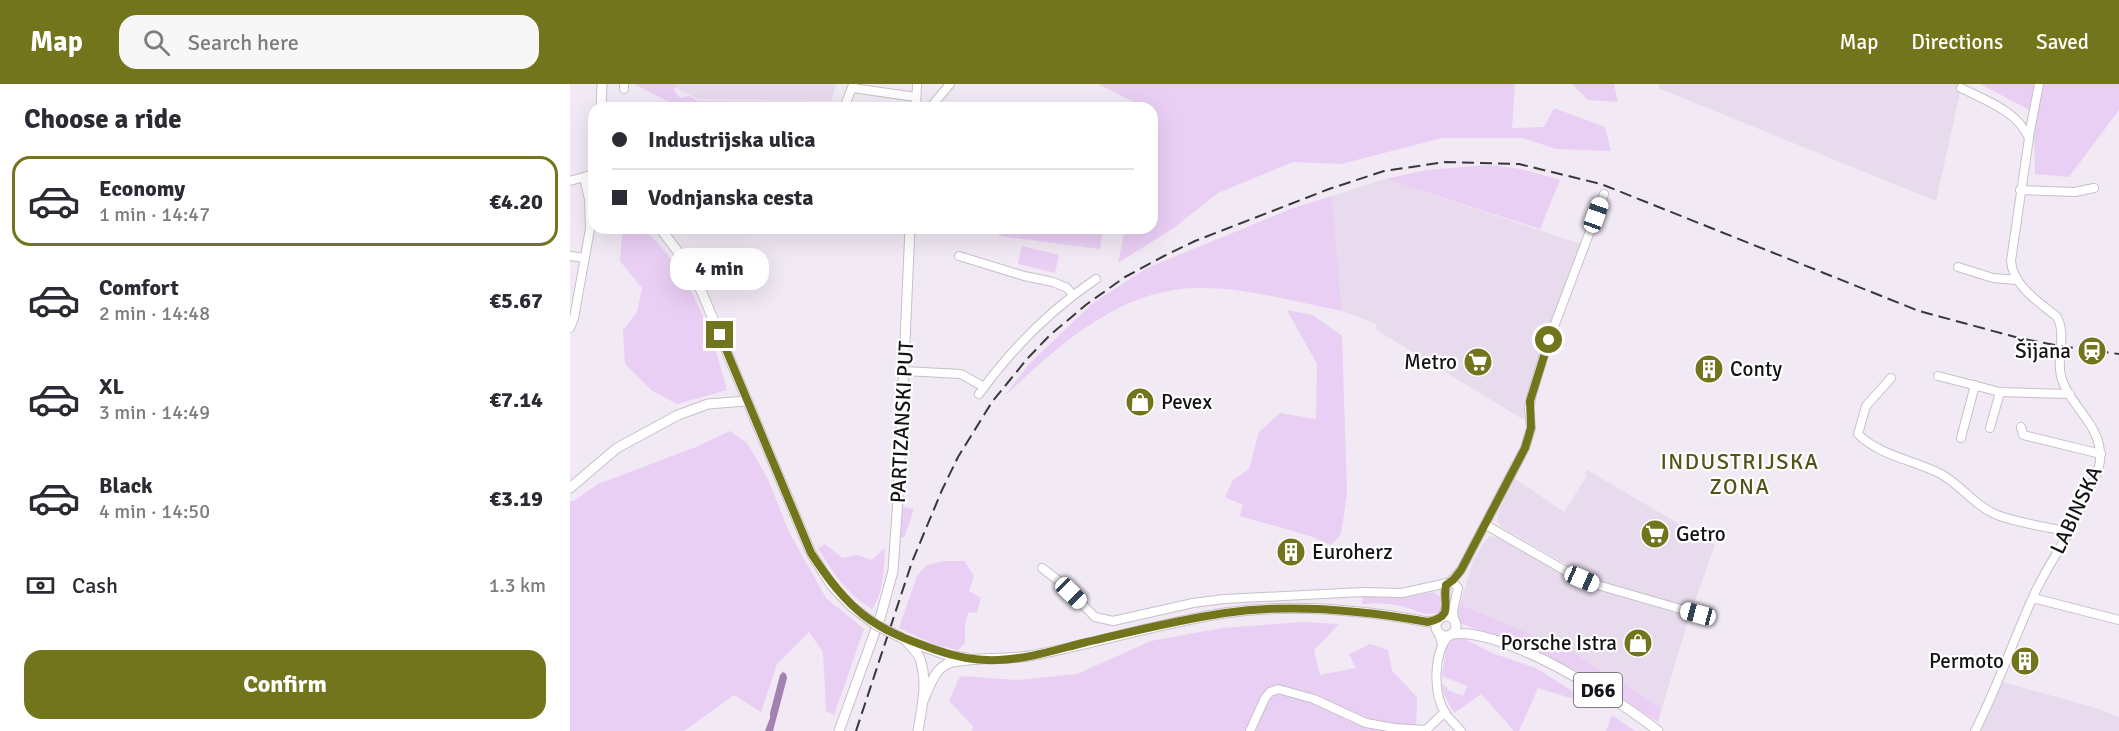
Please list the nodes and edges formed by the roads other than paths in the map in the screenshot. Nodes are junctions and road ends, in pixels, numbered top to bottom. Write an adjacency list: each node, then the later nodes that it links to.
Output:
1 (602, 84): 8 (main road)
2 (916, 84): 7 (street)
3 (950, 84): 11 (street)
4 (2039, 84): 12 (street)
5 (853, 86): 7 (street); 9 (street)
6 (1962, 88): 12 (street)
7 (916, 97): 10 (street)
8 (601, 102)
9 (846, 102)
10 (916, 102)
11 (935, 102)
12 (2029, 138): 16 (street)
13 (588, 176): 14 (street)
14 (570, 181)
15 (2094, 188): 16 (street)
16 (2020, 190): 26 (street)
17 (1604, 194): 41 (street)
18 (588, 234): 23 (street)
19 (665, 234): 35 (main road)
20 (910, 234): 29 (main road, PARTIZANSKI PUT)
21 (570, 256): 23 (street)
22 (959, 256): 27 (street)
23 (585, 258): 28 (street)
24 (1958, 267): 26 (street)
25 (1096, 279): 27 (street)
26 (2016, 280): 34 (street, LABINSKA)
27 (1072, 295): 29 (street)
28 (570, 328)
29 (904, 371): 60 (main road, PARTIZANSKI PUT)
30 (1938, 376): 32 (street)
31 (1891, 378): 42 (street)
32 (1975, 385): 33 (street); 38 (street)
33 (2000, 392): 34 (street); 37 (street)
34 (2070, 394): 39 (street, LABINSKA)
35 (746, 401): 40 (main road); 53 (main road, bridge)
36 (2020, 427): 39 (street)
37 (1990, 428)
38 (1961, 438)
39 (2101, 453): 42 (street, LABINSKA)
40 (570, 488)
41 (1486, 525): 44 (street); 48 (street)
42 (2069, 532): 47 (street, LABINSKA)
43 (1042, 568): 45 (street)
44 (1461, 570): 45 (street); 46 (street)
45 (1447, 586): 46 (street); 51 (street)
46 (1458, 588): 50 (street)
47 (2032, 598): 49 (street); 65 (street, LABINSKA)
48 (1698, 614)
49 (2119, 620)
50 (1455, 622): 51 (main road); 51 (main road, D66); 52 (main road, D66)
51 (1443, 628): 52 (main road, D66); 55 (main road, D66); 59 (street)
52 (1481, 637): 64 (main road, D66)
53 (904, 639): 54 (main road); 56 (main road)
54 (937, 651): 55 (main road, D66); 56 (main road); 57 (main road)
55 (981, 660): 57 (main road, D66)
56 (922, 664): 57 (main road); 58 (main road)
57 (940, 670): 58 (main road)
58 (923, 701): 61 (main road)
59 (1445, 712): 62 (street); 63 (street)
60 (839, 731)
61 (918, 731)
62 (1250, 731)
63 (1461, 731)
64 (1658, 731)
65 (1975, 731)

